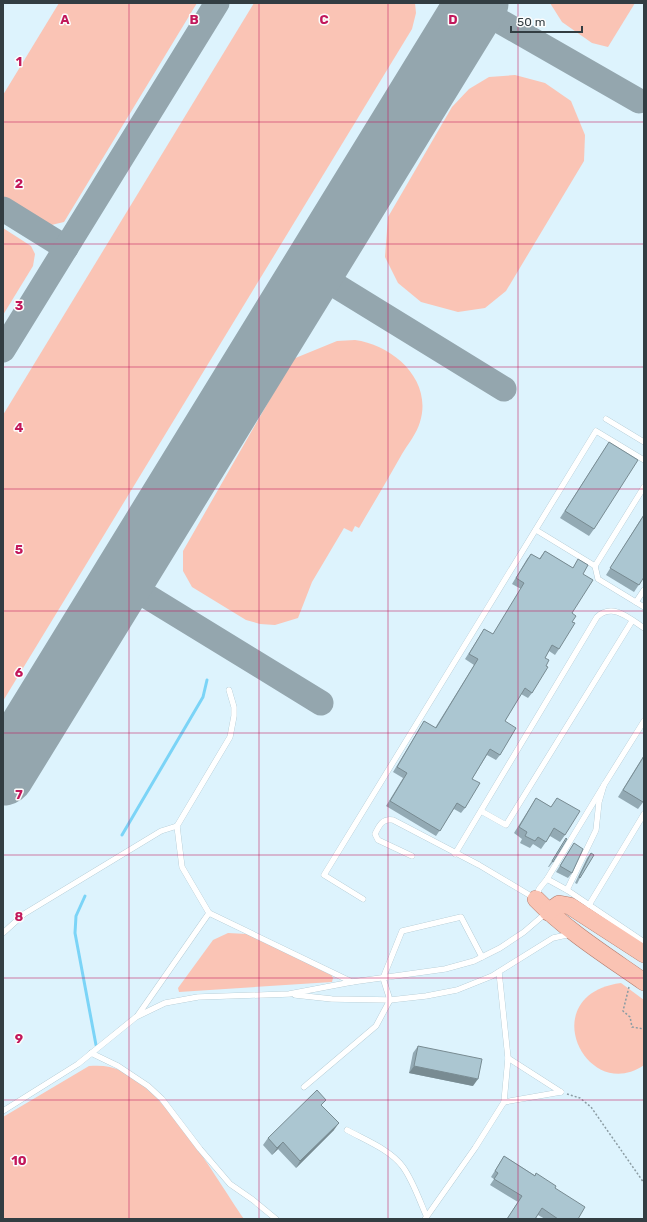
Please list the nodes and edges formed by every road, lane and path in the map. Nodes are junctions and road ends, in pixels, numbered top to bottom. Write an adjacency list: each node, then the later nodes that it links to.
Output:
1 (606, 419): 2 (lane)
2 (644, 442)
3 (644, 460): 5 (lane)
4 (644, 487): 6 (lane)
5 (536, 530): 6 (lane); 22 (lane)
6 (595, 566): 8 (lane)
7 (644, 590): 8 (lane)
8 (636, 602): 9 (lane)
9 (644, 607)
10 (632, 621): 11 (lane); 15 (lane); 15 (lane)
11 (644, 628)
12 (229, 690): 17 (lane)
13 (644, 721): 14 (lane)
14 (604, 785): 20 (lane); 21 (lane)
15 (481, 811): 18 (lane)
16 (644, 814): 24 (lane)
17 (177, 826): 26 (lane); 27 (lane)
18 (455, 854): 19 (lane); 23 (lane)
19 (412, 856)
20 (547, 879): 21 (lane); 23 (lane)
21 (567, 890): 24 (lane)
22 (363, 899)
23 (536, 899): 25 (main road)
24 (589, 905): 29 (lane)
25 (548, 912): 28 (main road); 30 (main road); 31 (lane)
26 (209, 913): 35 (lane); 38 (lane)
27 (3, 933)
28 (576, 933): 32 (lane); 34 (main road)
29 (644, 942)
30 (644, 954)
31 (482, 957): 33 (lane); 33 (lane)
32 (499, 972): 37 (lane); 41 (lane)
33 (383, 978): 35 (lane); 37 (lane)
34 (638, 978): 39 (path)
35 (352, 982): 36 (lane)
36 (289, 994): 37 (lane); 38 (lane)
37 (390, 1000): 42 (lane)
38 (136, 1017): 40 (lane)
39 (644, 1029)
40 (91, 1054): 45 (lane); 49 (lane)
41 (508, 1058): 43 (lane); 44 (lane)
42 (304, 1087)
43 (561, 1092): 44 (lane); 47 (path)
44 (504, 1102): 48 (lane)
45 (3, 1111)
46 (347, 1130): 48 (lane)
47 (644, 1183)
48 (426, 1217)
49 (276, 1219)

